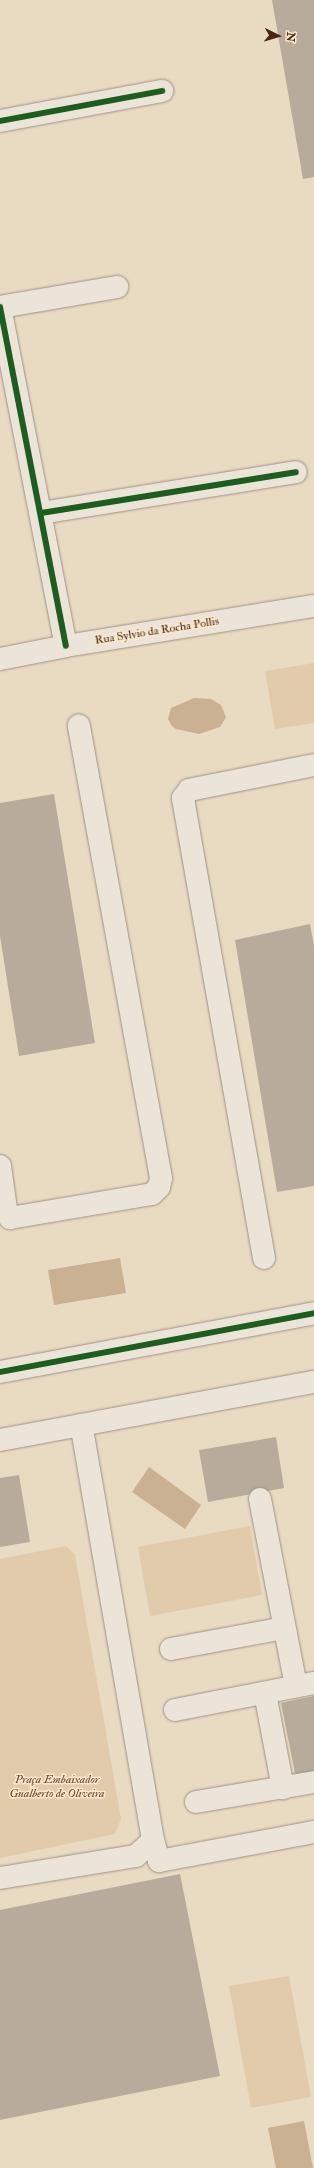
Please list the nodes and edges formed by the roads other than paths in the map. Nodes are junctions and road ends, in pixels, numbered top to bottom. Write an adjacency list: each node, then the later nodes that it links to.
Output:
1 (162, 91): 2 (street)
2 (0, 121)
3 (117, 287): 4 (street)
4 (0, 307): 6 (street)
5 (296, 472): 6 (street)
6 (41, 513): 8 (street)
7 (314, 606): 8 (street, Rua Sylvio da Rocha Pollis)
8 (66, 646): 9 (street, Rua Sylvio da Rocha Pollis)
9 (0, 659)
10 (79, 725): 12 (street)
11 (314, 765): 13 (street)
12 (0, 1166)
13 (264, 1258)
14 (314, 1313): 15 (street)
15 (0, 1372)
16 (314, 1385): 17 (street)
17 (81, 1425): 18 (street); 29 (street)
18 (0, 1440)
19 (260, 1499): 20 (street)
20 (284, 1628): 21 (street); 22 (street)
21 (171, 1649)
22 (305, 1684): 23 (street)
23 (266, 1693): 24 (street); 26 (street)
24 (175, 1710)
25 (314, 1782): 26 (street)
26 (283, 1788): 27 (street)
27 (196, 1802)
28 (314, 1832): 29 (street)
29 (153, 1840): 30 (street)
30 (0, 1878)

